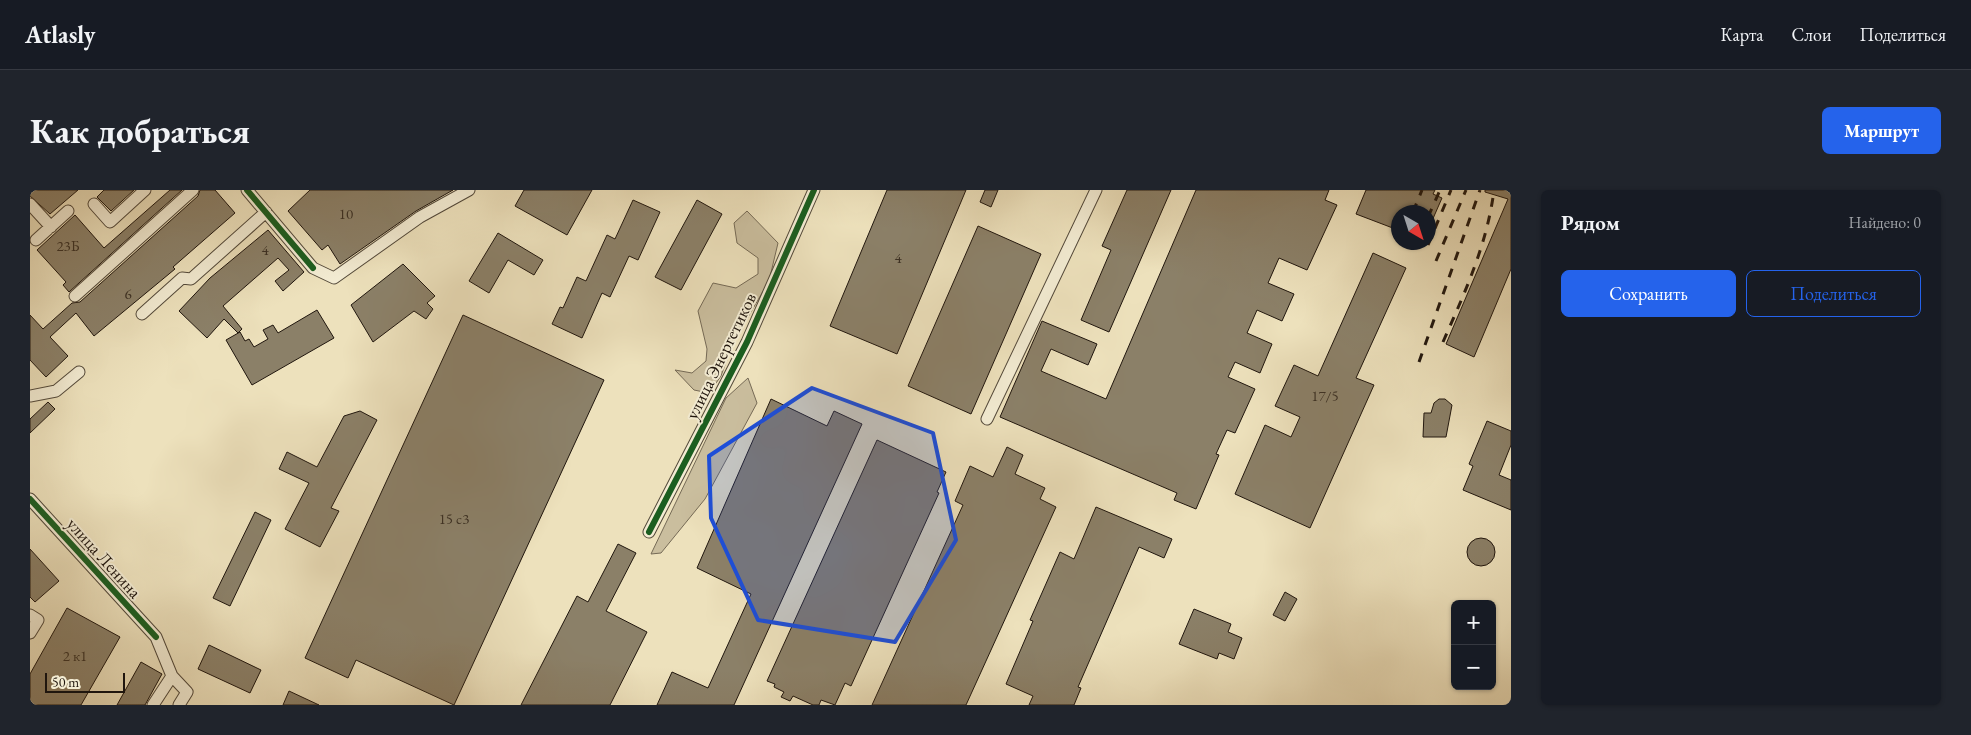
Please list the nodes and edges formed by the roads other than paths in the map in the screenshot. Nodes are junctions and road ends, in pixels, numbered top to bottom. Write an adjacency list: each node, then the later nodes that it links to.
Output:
1 (145, 190): 8 (street)
2 (192, 190): 13 (street)
3 (247, 190): 10 (street)
4 (470, 190): 10 (street)
5 (814, 190): 19 (street, улица Энергетиков)
6 (1096, 190): 17 (street)
7 (30, 204): 11 (street)
8 (94, 204)
9 (68, 211): 11 (street)
10 (266, 212): 14 (street)
11 (51, 227): 12 (street)
12 (36, 240)
13 (75, 296)
14 (142, 314)
15 (79, 372): 16 (street)
16 (30, 396)
17 (987, 419)
18 (30, 499): 22 (street, улица Ленина)
19 (650, 532)
20 (30, 615): 21 (street)
21 (30, 633)
22 (172, 676): 23 (street); 24 (street)
23 (153, 705)
24 (179, 705)

